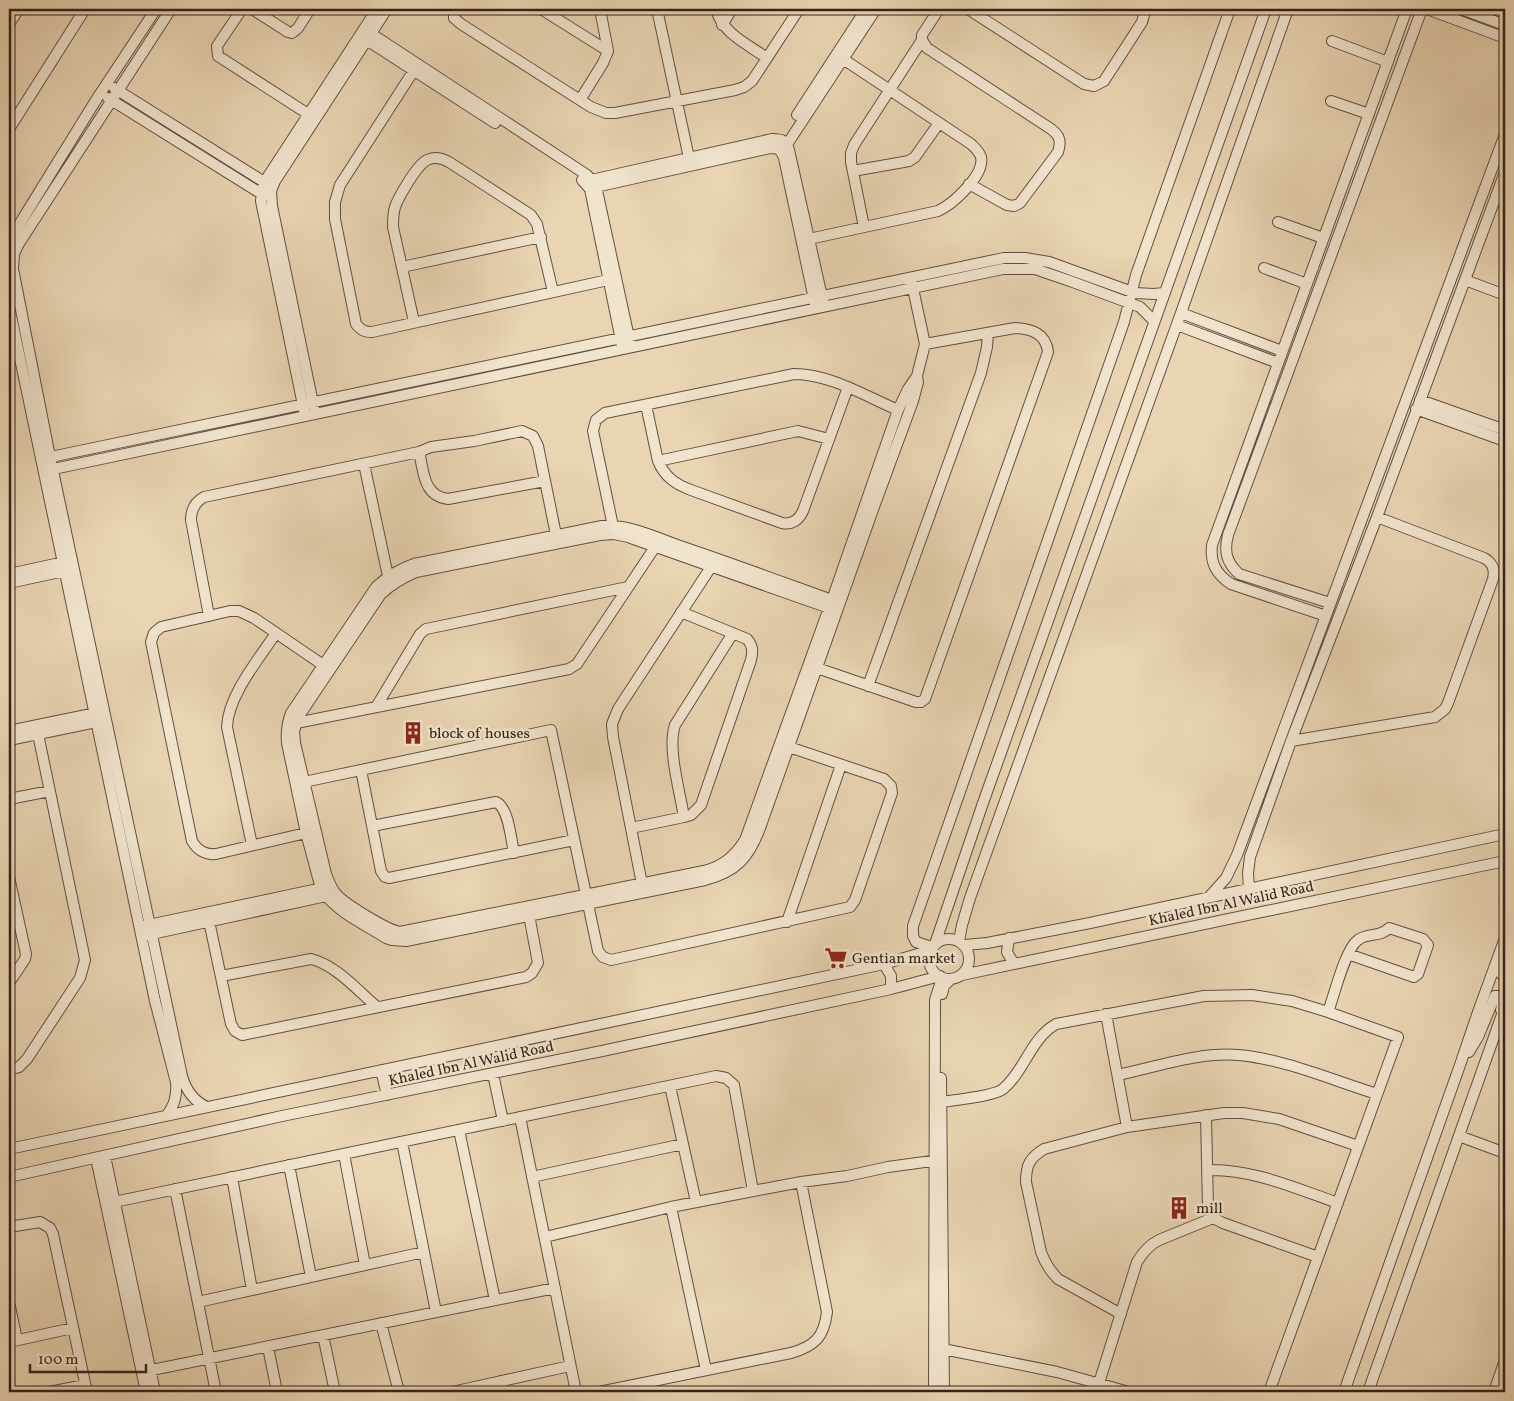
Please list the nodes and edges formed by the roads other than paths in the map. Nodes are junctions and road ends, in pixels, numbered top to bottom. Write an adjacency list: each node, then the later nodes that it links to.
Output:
1 (18, 9): 30 (street)
2 (85, 9): 54 (street)
3 (171, 9): 31 (street)
4 (242, 9): 51 (street)
5 (252, 9): 6 (street)
6 (310, 9)
7 (377, 9): 34 (street)
8 (387, 9): 34 (street)
9 (456, 9): 48 (street)
10 (541, 9): 38 (street)
11 (600, 9): 38 (street)
12 (657, 9): 50 (street)
13 (716, 9): 32 (street)
14 (732, 9): 32 (street)
15 (800, 9): 40 (street)
16 (866, 9): 39 (street)
17 (876, 9): 39 (street)
18 (938, 9): 36 (street)
19 (968, 9): 20 (street)
20 (1141, 9)
21 (1230, 9): 81 (street)
22 (1266, 9): 82 (street)
23 (1288, 9): 88 (street)
24 (1407, 9): 41 (street)
25 (1422, 9): 74 (street)
26 (1427, 9): 35 (street)
27 (1461, 9): 28 (street)
28 (1482, 12): 33 (street)
29 (153, 13): 31 (street); 43 (street)
30 (9, 24)
31 (161, 24): 45 (street)
32 (722, 24): 40 (street)
33 (1505, 25)
34 (365, 34): 42 (street); 51 (street); 60 (street)
35 (1505, 38)
36 (922, 40): 44 (street); 62 (street)
37 (1332, 41): 41 (street)
38 (608, 51): 48 (street)
39 (840, 57): 44 (street); 56 (street)
40 (767, 58): 50 (street)
41 (1388, 62): 52 (street)
42 (416, 68): 61 (street); 90 (street)
43 (107, 84): 45 (street); 46 (street)
44 (889, 90): 53 (street); 58 (street)
45 (118, 91): 47 (street); 60 (street)
46 (100, 94): 47 (street); 63 (street)
47 (112, 100): 63 (street); 64 (street)
48 (580, 100): 50 (street)
49 (1331, 101): 52 (street)
50 (677, 102): 57 (street)
51 (308, 114): 60 (street)
52 (1369, 114): 68 (street)
53 (939, 123): 58 (street); 62 (street)
54 (9, 129)
55 (1505, 134): 132 (street)
56 (782, 145): 57 (street); 61 (street); 69 (street); 84 (street)
57 (688, 158): 61 (street)
58 (853, 171): 66 (street)
59 (1505, 172): 77 (street)
60 (268, 184): 64 (street)
61 (591, 184): 75 (street)
62 (968, 184): 66 (street)
63 (42, 197): 70 (street)
64 (266, 197): 104 (street)
65 (1278, 222): 68 (street)
66 (864, 227): 69 (street)
67 (541, 237): 72 (street); 72 (street); 80 (street)
68 (1324, 238): 71 (street)
69 (809, 239): 84 (street)
70 (11, 252): 116 (street)
71 (1314, 264): 74 (street); 79 (street)
72 (402, 267): 90 (street)
73 (1264, 268): 79 (street)
74 (1326, 269): 115 (street)
75 (610, 276): 80 (street); 95 (street)
76 (1072, 276): 78 (street); 81 (street); 85 (street)
77 (1465, 280): 83 (street); 105 (street)
78 (912, 283): 84 (street); 87 (street); 96 (street)
79 (1307, 284): 98 (street)
80 (553, 292): 90 (street)
81 (1132, 292): 82 (street); 85 (street)
82 (1164, 293): 89 (street)
83 (1505, 295)
84 (818, 297): 87 (street); 92 (street)
85 (1130, 303): 89 (street); 181 (street)
86 (9, 306): 116 (street)
87 (820, 308): 94 (street)
88 (1181, 313): 91 (street); 98 (street)
89 (1154, 321): 181 (street)
90 (414, 322)
91 (1177, 325): 99 (street); 180 (street)
92 (682, 326): 94 (street); 95 (street)
93 (988, 333): 96 (street); 142 (street); 142 (street)
94 (684, 336): 97 (street)
95 (624, 337): 97 (street); 100 (street)
96 (925, 344): 101 (street)
97 (627, 348): 102 (street)
98 (1282, 351): 99 (street)
99 (1278, 363): 112 (street)
100 (456, 373): 102 (street); 104 (street)
101 (917, 376): 107 (street); 133 (street)
102 (459, 384): 108 (street)
103 (848, 387): 106 (street); 107 (street); 110 (street)
104 (308, 403): 108 (street); 113 (street)
105 (1418, 404): 109 (street); 111 (street); 122 (street)
106 (646, 405): 118 (street); 123 (street)
107 (898, 410): 133 (street)
108 (310, 415): 117 (street)
109 (1505, 430)
110 (829, 439): 118 (street); 118 (street)
111 (1505, 440)
112 (1246, 449): 115 (street); 136 (street)
113 (85, 450): 116 (street); 117 (street)
114 (419, 452): 119 (street); 121 (street); 121 (street)
115 (1258, 453): 132 (street)
116 (46, 458): 120 (street)
117 (87, 462): 120 (street)
118 (658, 462)
119 (364, 464): 129 (street); 135 (street)
120 (48, 470): 126 (street)
121 (545, 481): 124 (street)
122 (1377, 517): 149 (street); 149 (street)
123 (613, 530): 124 (street); 125 (street); 133 (street); 137 (street)
124 (556, 535): 129 (street)
125 (655, 546): 127 (street); 131 (street)
126 (69, 566): 128 (street); 130 (street); 144 (street)
127 (711, 566): 133 (street); 134 (street)
128 (9, 574)
129 (388, 576): 137 (street)
130 (9, 582)
131 (628, 587): 143 (street); 143 (street)
132 (1330, 604): 136 (street)
133 (834, 606): 141 (street); 150 (street)
134 (681, 612): 139 (street); 160 (street)
135 (209, 616): 138 (street); 164 (street)
136 (1326, 616): 157 (street)
137 (358, 620): 140 (street); 145 (street)
138 (276, 633): 140 (street); 164 (street)
139 (733, 633): 156 (street); 156 (street)
140 (323, 665): 153 (street)
141 (816, 668): 142 (street); 150 (street)
142 (868, 686)
143 (376, 707): 145 (street)
144 (100, 717): 146 (street); 147 (street); 177 (street)
145 (296, 723): 153 (street)
146 (9, 731)
147 (38, 734): 148 (street); 154 (street)
148 (9, 740)
149 (1291, 741): 158 (street)
150 (784, 745): 151 (street); 168 (street); 172 (street)
151 (841, 765): 176 (street); 176 (street)
152 (361, 770): 153 (street); 159 (street); 163 (street)
153 (300, 783): 161 (street); 170 (street)
154 (50, 791): 155 (street); 198 (street)
155 (9, 799)
156 (684, 817): 160 (street)
157 (1250, 819): 158 (street); 171 (street)
158 (1262, 823): 169 (street)
159 (372, 826): 165 (street); 165 (street)
160 (631, 828): 168 (street)
161 (306, 833): 164 (street); 170 (street)
162 (1504, 836): 169 (street, Khaled Ibn Al Walid Road)
163 (574, 840): 165 (street); 172 (street)
164 (252, 845)
165 (514, 853)
166 (1505, 861): 185 (street, Khaled Ibn Al Walid Road)
167 (9, 880): 190 (street)
168 (642, 884): 172 (street)
169 (1249, 889): 171 (street, Khaled Ibn Al Walid Road)
170 (328, 891): 173 (street); 174 (street); 175 (street); 177 (street)
171 (1209, 898): 178 (street, Khaled Ibn Al Walid Road)
172 (586, 899): 173 (street); 176 (street)
173 (547, 907): 174 (street)
174 (529, 915): 193 (street)
175 (209, 921): 177 (street); 187 (street)
176 (787, 922)
177 (146, 930): 206 (street); 208 (street)
178 (1009, 938): 180 (street, Khaled Ibn Al Walid Road); 185 (street)
179 (1505, 938): 197 (street)
180 (962, 943): 181 (street); 186 (street)
181 (932, 947): 184 (street, Khaled Ibn Al Walid Road); 189 (street)
182 (1505, 951): 188 (street)
183 (1348, 954): 183 (street); 194 (street)
184 (884, 964): 191 (street); 199 (street, Khaled Ibn Al Walid Road)
185 (1014, 964): 186 (street, Khaled Ibn Al Walid Road)
186 (962, 975): 189 (street)
187 (221, 976): 193 (street); 193 (street)
188 (1505, 977)
189 (944, 978): 191 (street, Khaled Ibn Al Walid Road); 205 (street); 221 (street)
190 (9, 984)
191 (891, 989): 200 (street, Khaled Ibn Al Walid Road)
192 (1505, 1006): 196 (street)
193 (377, 1007)
194 (1328, 1012): 195 (street); 203 (street)
195 (1106, 1014): 201 (street); 205 (street)
196 (1492, 1043): 197 (street); 213 (street)
197 (1460, 1066): 277 (street)
198 (9, 1070)
199 (381, 1070): 204 (street); 206 (street, Khaled Ibn Al Walid Road)
200 (493, 1074): 204 (street, Khaled Ibn Al Walid Road); 210 (street)
201 (1118, 1075): 203 (street); 211 (street)
202 (670, 1086): 209 (street); 215 (street); 229 (street)
203 (1377, 1094): 216 (street)
204 (387, 1095): 220 (street, Khaled Ibn Al Walid Road)
205 (942, 1102): 221 (street)
206 (207, 1107): 208 (street, Khaled Ibn Al Walid Road)
207 (1206, 1115): 211 (street); 216 (street); 223 (street)
208 (166, 1116): 217 (street, Khaled Ibn Al Walid Road)
209 (520, 1117): 210 (street); 225 (street)
210 (503, 1120): 212 (street)
211 (1128, 1127): 247 (street)
212 (459, 1130): 214 (street); 243 (street)
213 (1459, 1136): 218 (street); 278 (street)
214 (402, 1142): 219 (street); 237 (street)
215 (683, 1144): 225 (street); 231 (street)
216 (1358, 1146): 232 (street)
217 (9, 1149)
218 (1505, 1152)
219 (344, 1154): 222 (street); 239 (street)
220 (101, 1157): 224 (street, Khaled Ibn Al Walid Road); 230 (street); 258 (street)
221 (939, 1160): 227 (street); 253 (street)
222 (288, 1165): 226 (street); 240 (street)
223 (1208, 1170): 232 (street); 234 (street)
224 (9, 1176)
225 (532, 1176): 236 (street)
226 (232, 1177): 228 (street); 242 (street)
227 (801, 1182): 229 (street); 257 (street)
228 (175, 1189): 230 (street); 245 (street)
229 (753, 1191): 231 (street)
230 (114, 1202): 258 (street)
231 (696, 1202): 233 (street)
232 (1338, 1203): 238 (street)
233 (671, 1208): 236 (street); 257 (street)
234 (1213, 1218): 238 (street); 247 (street)
235 (9, 1227): 249 (street)
236 (545, 1237): 241 (street)
237 (424, 1252): 239 (street); 246 (street)
238 (1318, 1257): 276 (street)
239 (365, 1265): 240 (street)
240 (311, 1277): 242 (street)
241 (555, 1288): 243 (street); 256 (street)
242 (252, 1290): 245 (street)
243 (495, 1300): 246 (street)
244 (9, 1302): 251 (street)
245 (198, 1302): 254 (street)
246 (436, 1312): 248 (street)
247 (1121, 1314): 260 (street)
248 (381, 1324): 250 (street); 268 (street)
249 (73, 1328): 251 (street); 261 (street)
250 (323, 1335): 252 (street); 267 (street)
251 (13, 1341)
252 (268, 1346): 254 (street); 266 (street)
253 (939, 1348): 260 (street); 273 (street); 274 (street)
254 (210, 1358): 258 (street); 265 (street)
255 (1505, 1360): 279 (street)
256 (570, 1366): 259 (street); 271 (street)
257 (706, 1370): 272 (street)
258 (146, 1371): 263 (street); 264 (street)
259 (500, 1381): 269 (street); 270 (street)
260 (1099, 1383): 275 (street)
261 (86, 1388): 262 (street)
262 (49, 1392)
263 (146, 1392)
264 (155, 1392)
265 (216, 1392)
266 (277, 1392)
267 (335, 1392)
268 (399, 1392)
269 (452, 1392)
270 (503, 1392)
271 (576, 1392)
272 (599, 1392)
273 (934, 1392)
274 (944, 1392)
275 (1129, 1392)
276 (1269, 1392)
277 (1344, 1392)
278 (1368, 1392)
279 (1494, 1392)

